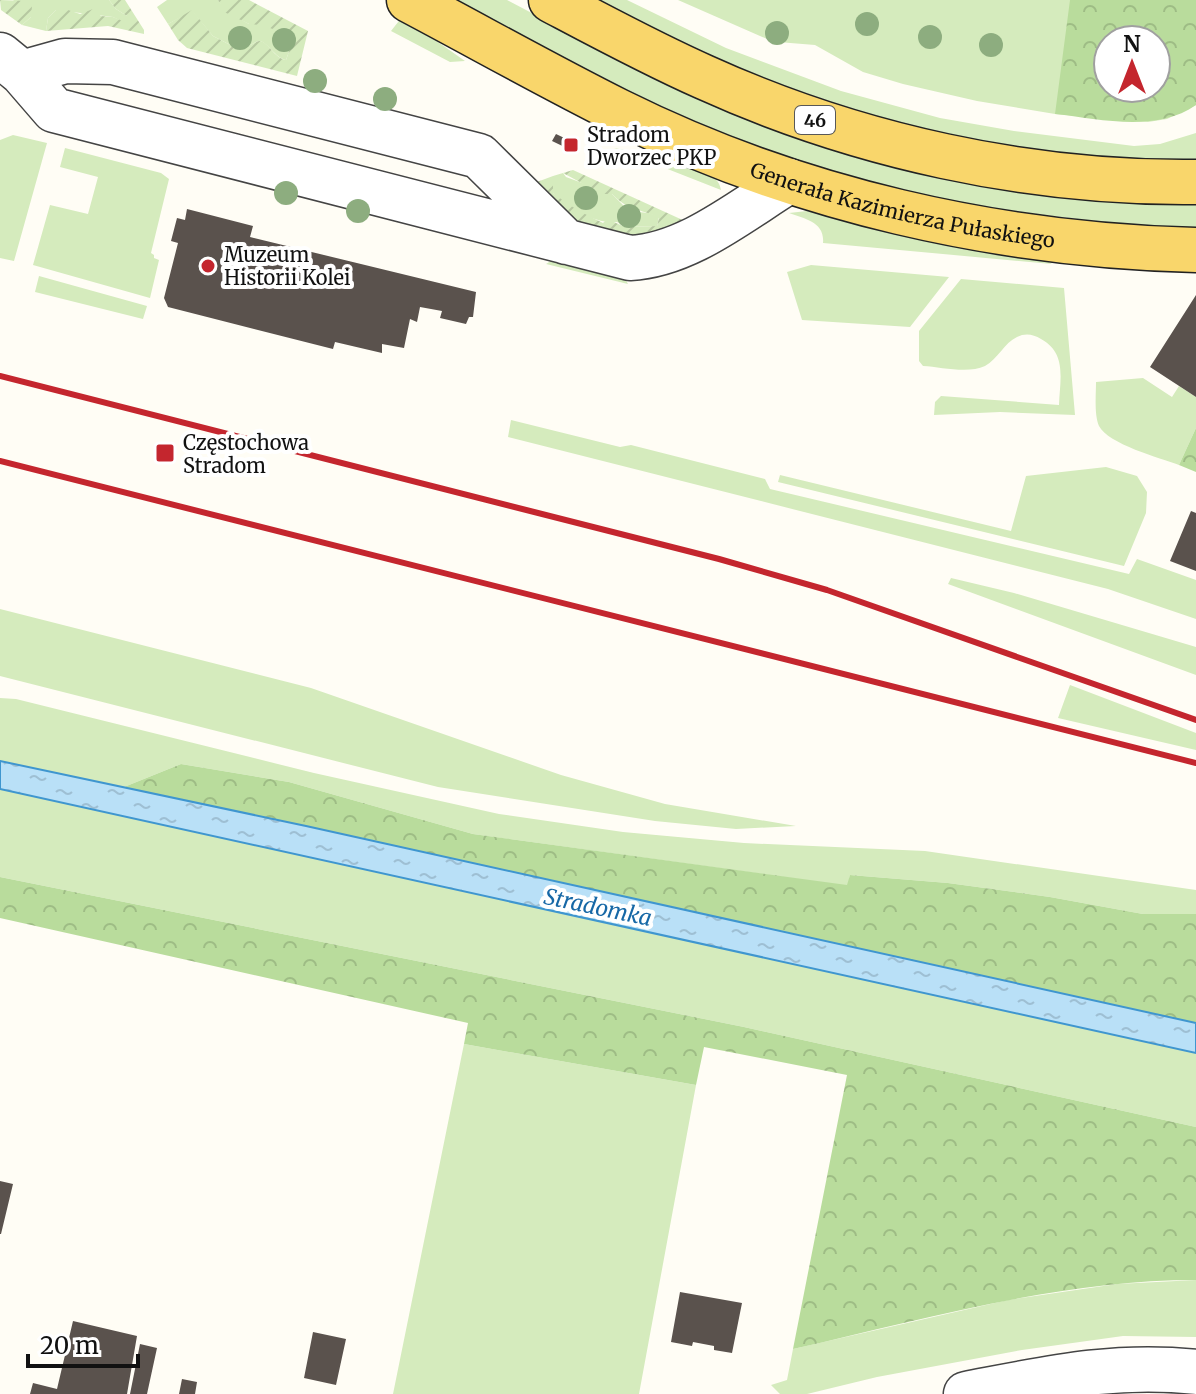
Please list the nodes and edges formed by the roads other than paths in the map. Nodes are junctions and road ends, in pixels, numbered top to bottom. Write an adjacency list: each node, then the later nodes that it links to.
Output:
1 (409, 0): 4 (main road, Generała Kazimierza Pułaskiego)
2 (551, 0): 5 (main road, 46)
3 (11, 64): 6 (street); 6 (street)
4 (789, 181): 6 (street); 7 (main road, Generała Kazimierza Pułaskiego)
5 (1196, 182)
6 (566, 243)
7 (1196, 250)
8 (1196, 1372): 9 (street)
9 (966, 1394)

